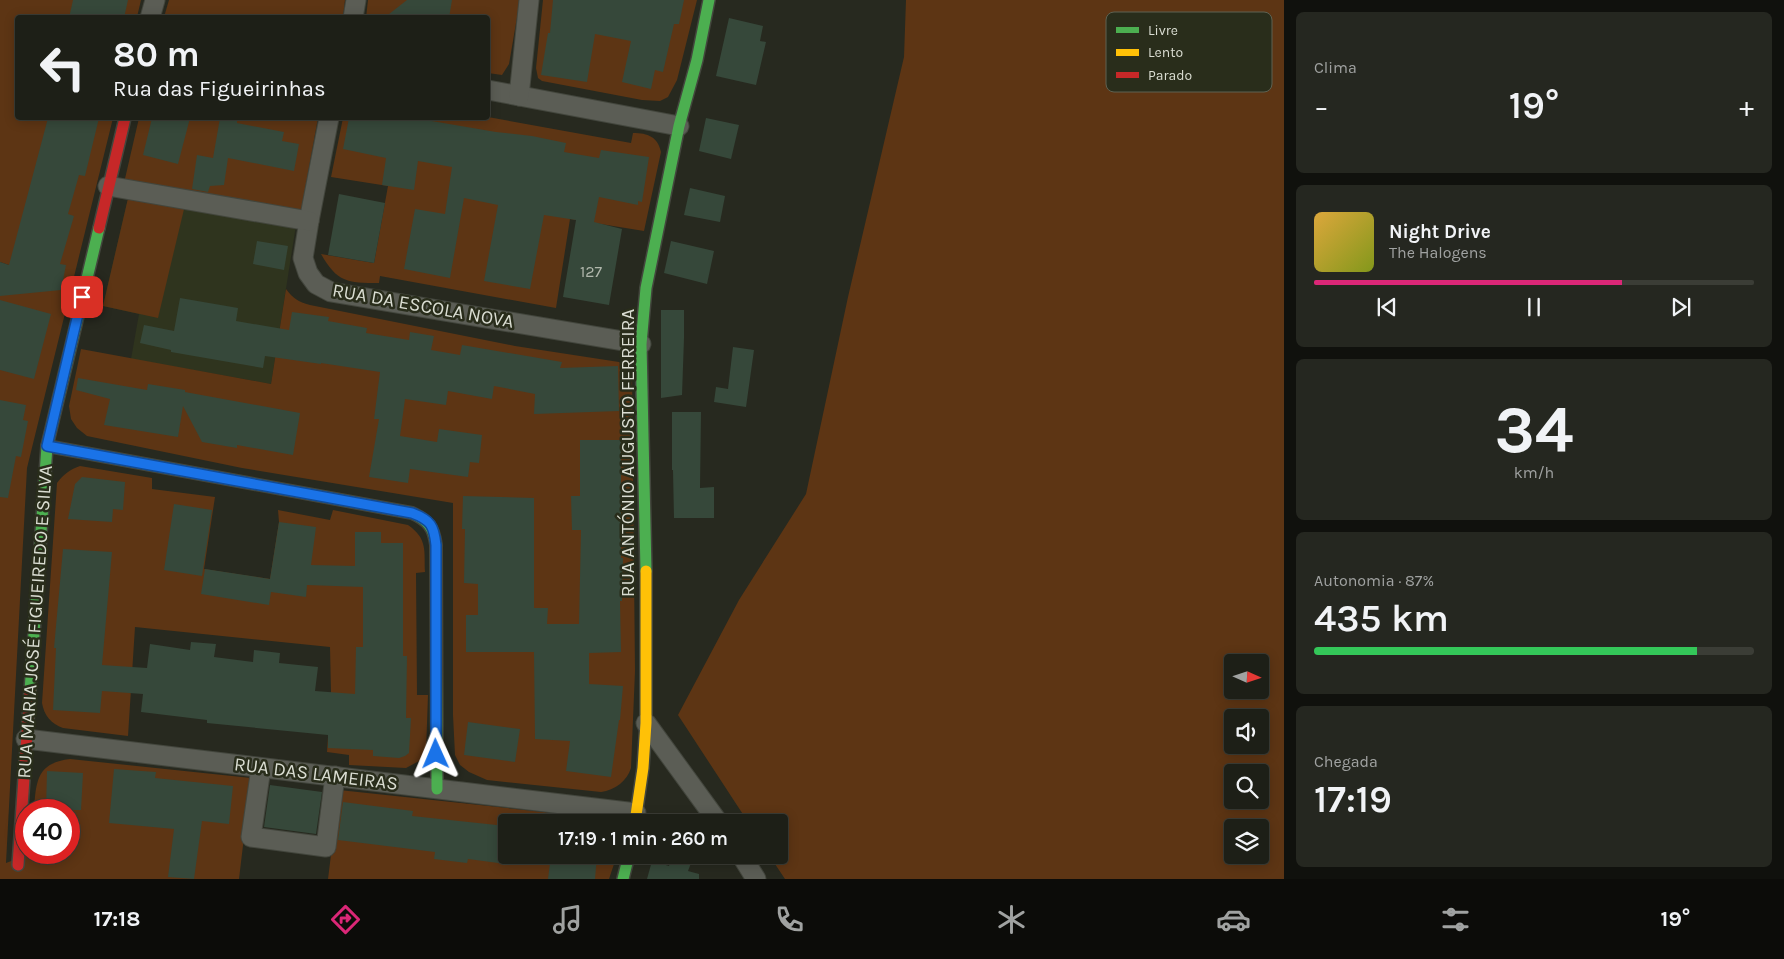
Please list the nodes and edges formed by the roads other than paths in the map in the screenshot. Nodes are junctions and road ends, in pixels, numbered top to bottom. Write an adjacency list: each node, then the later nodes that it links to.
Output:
1 (155, 0): 5 (street)
2 (356, 0): 6 (street)
3 (529, 0): 8 (street)
4 (709, 0): 11 (street, RUA ANTÓNIO AUGUSTO FERREIRA)
5 (151, 15)
6 (354, 15)
7 (490, 90): 8 (street)
8 (519, 96): 11 (street)
9 (125, 120): 12 (street, RUA MARIA JOSÉ FIGUEIREDO E SILVA)
10 (329, 120): 13 (street, RUA DA ESCOLA NOVA)
11 (679, 126): 14 (street, RUA ANTÓNIO AUGUSTO FERREIRA)
12 (108, 186): 13 (street); 15 (street, RUA MARIA JOSÉ FIGUEIREDO E SILVA)
13 (308, 221): 14 (street, RUA DA ESCOLA NOVA)
14 (641, 344): 16 (street, RUA ANTÓNIO AUGUSTO FERREIRA)
15 (47, 446): 17 (street, RUA MARIA JOSÉ FIGUEIREDO E SILVA); 20 (street)
16 (646, 723): 22 (street, RUA ANTÓNIO AUGUSTO FERREIRA); 23 (street)
17 (26, 739): 18 (street, RUA DAS LAMEIRAS); 26 (street, RUA MARIA JOSÉ FIGUEIREDO E SILVA)
18 (261, 768): 19 (street, RUA DAS LAMEIRAS); 19 (street)
19 (335, 776): 20 (street, RUA DAS LAMEIRAS)
20 (437, 789): 21 (street, RUA DAS LAMEIRAS)
21 (609, 814)
22 (637, 814)
23 (712, 814)
24 (626, 864): 27 (street)
25 (747, 864): 28 (street)
26 (18, 865)
27 (623, 879)
28 (756, 879)

